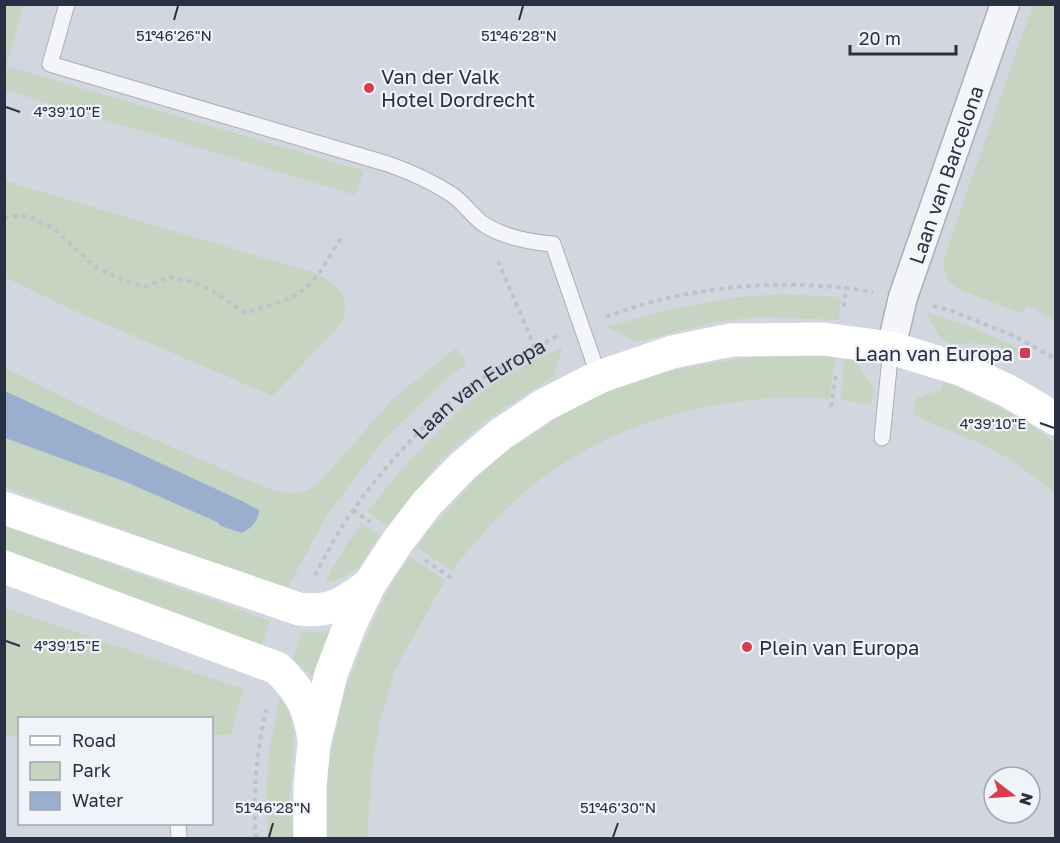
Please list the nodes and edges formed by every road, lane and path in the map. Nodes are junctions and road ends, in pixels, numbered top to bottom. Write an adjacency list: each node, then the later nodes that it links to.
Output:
1 (67, 4): 4 (lane)
2 (1005, 4): 6 (street, Laan van Barcelona)
3 (4, 218): 5 (path)
4 (482, 223): 7 (lane); 8 (path)
5 (341, 238)
6 (903, 297): 7 (path, Laan van Europa); 9 (street, Laan van Barcelona); 10 (path, Laan van Europa)
7 (581, 326): 8 (path, Laan van Europa); 11 (lane)
8 (535, 348): 17 (path, Laan van Europa)
9 (891, 348): 11 (street); 12 (street); 13 (lane)
10 (1056, 358)
11 (599, 377): 16 (street)
12 (1056, 419)
13 (882, 438)
14 (4, 508): 17 (street)
15 (4, 567): 18 (street)
16 (369, 585): 17 (street); 19 (street)
17 (299, 609)
18 (277, 668): 19 (street); 20 (path)
19 (315, 744): 21 (street)
20 (256, 838)
21 (309, 838)

